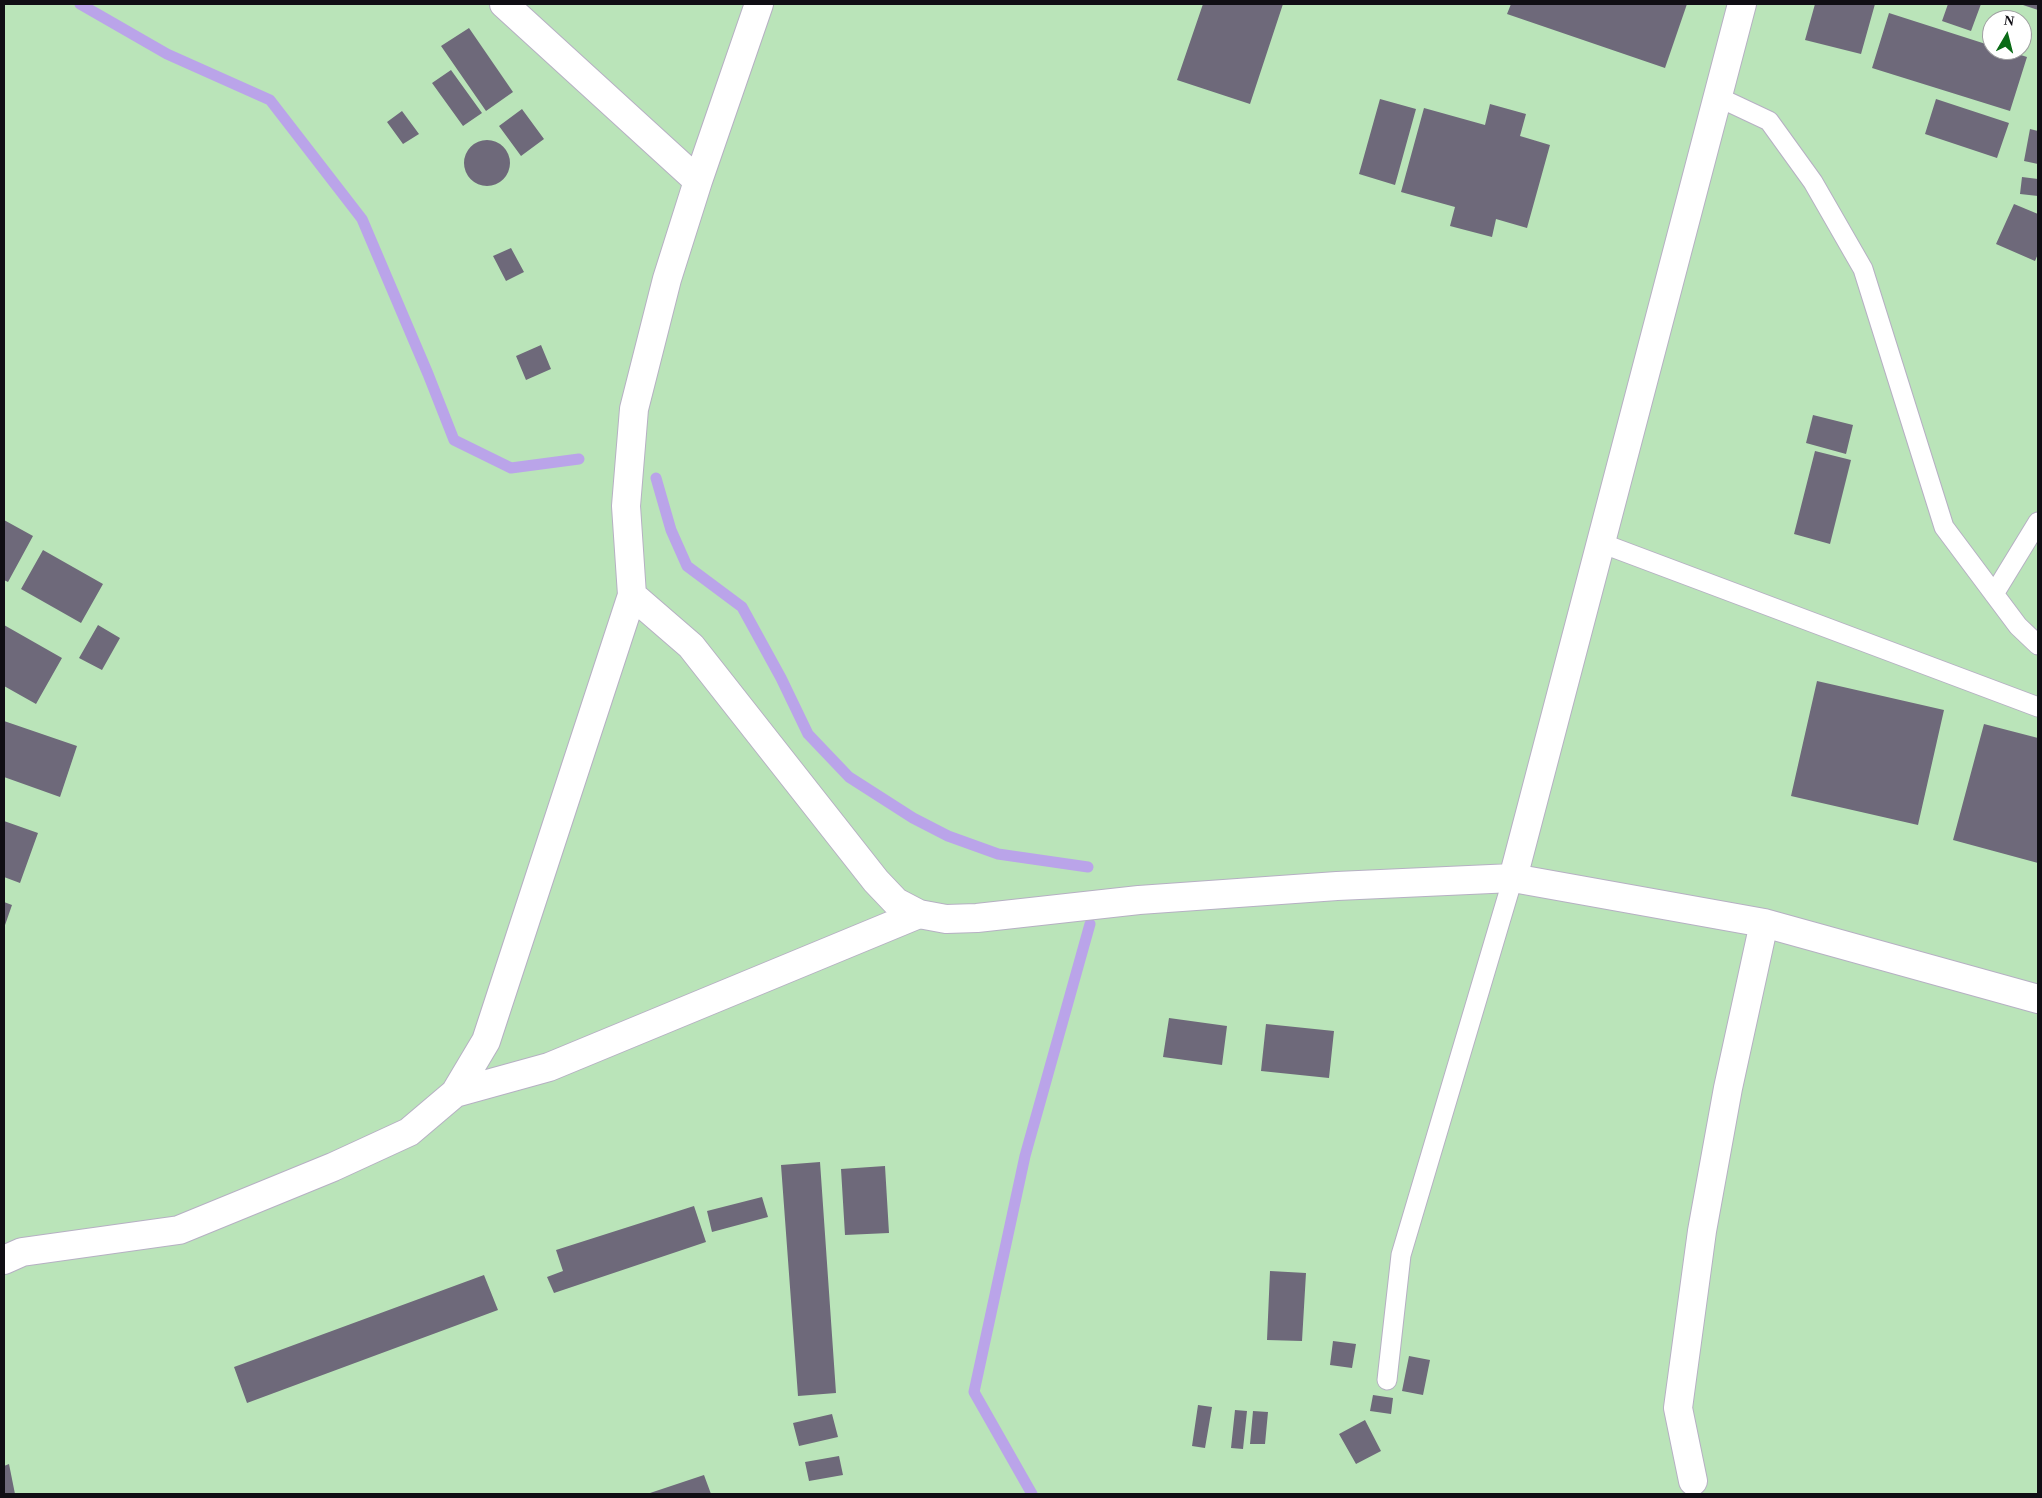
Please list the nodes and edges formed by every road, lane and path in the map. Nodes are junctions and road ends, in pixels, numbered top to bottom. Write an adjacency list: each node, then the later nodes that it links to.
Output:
1 (504, 4): 5 (street)
2 (759, 4): 5 (street)
3 (1742, 4): 4 (street)
4 (1718, 98): 7 (street); 8 (lane)
5 (698, 181): 9 (street)
6 (2038, 522): 8 (lane)
7 (1601, 543): 11 (lane); 12 (street)
8 (1994, 594): 10 (lane)
9 (632, 595): 13 (street); 16 (street)
10 (2038, 645)
11 (2038, 707)
12 (1513, 878): 13 (street); 14 (street); 18 (lane)
13 (920, 914): 16 (street)
14 (1764, 923): 15 (street); 19 (street)
15 (2038, 999)
16 (455, 1093): 17 (street)
17 (10, 1253)
18 (1387, 1380)
19 (1693, 1481)

